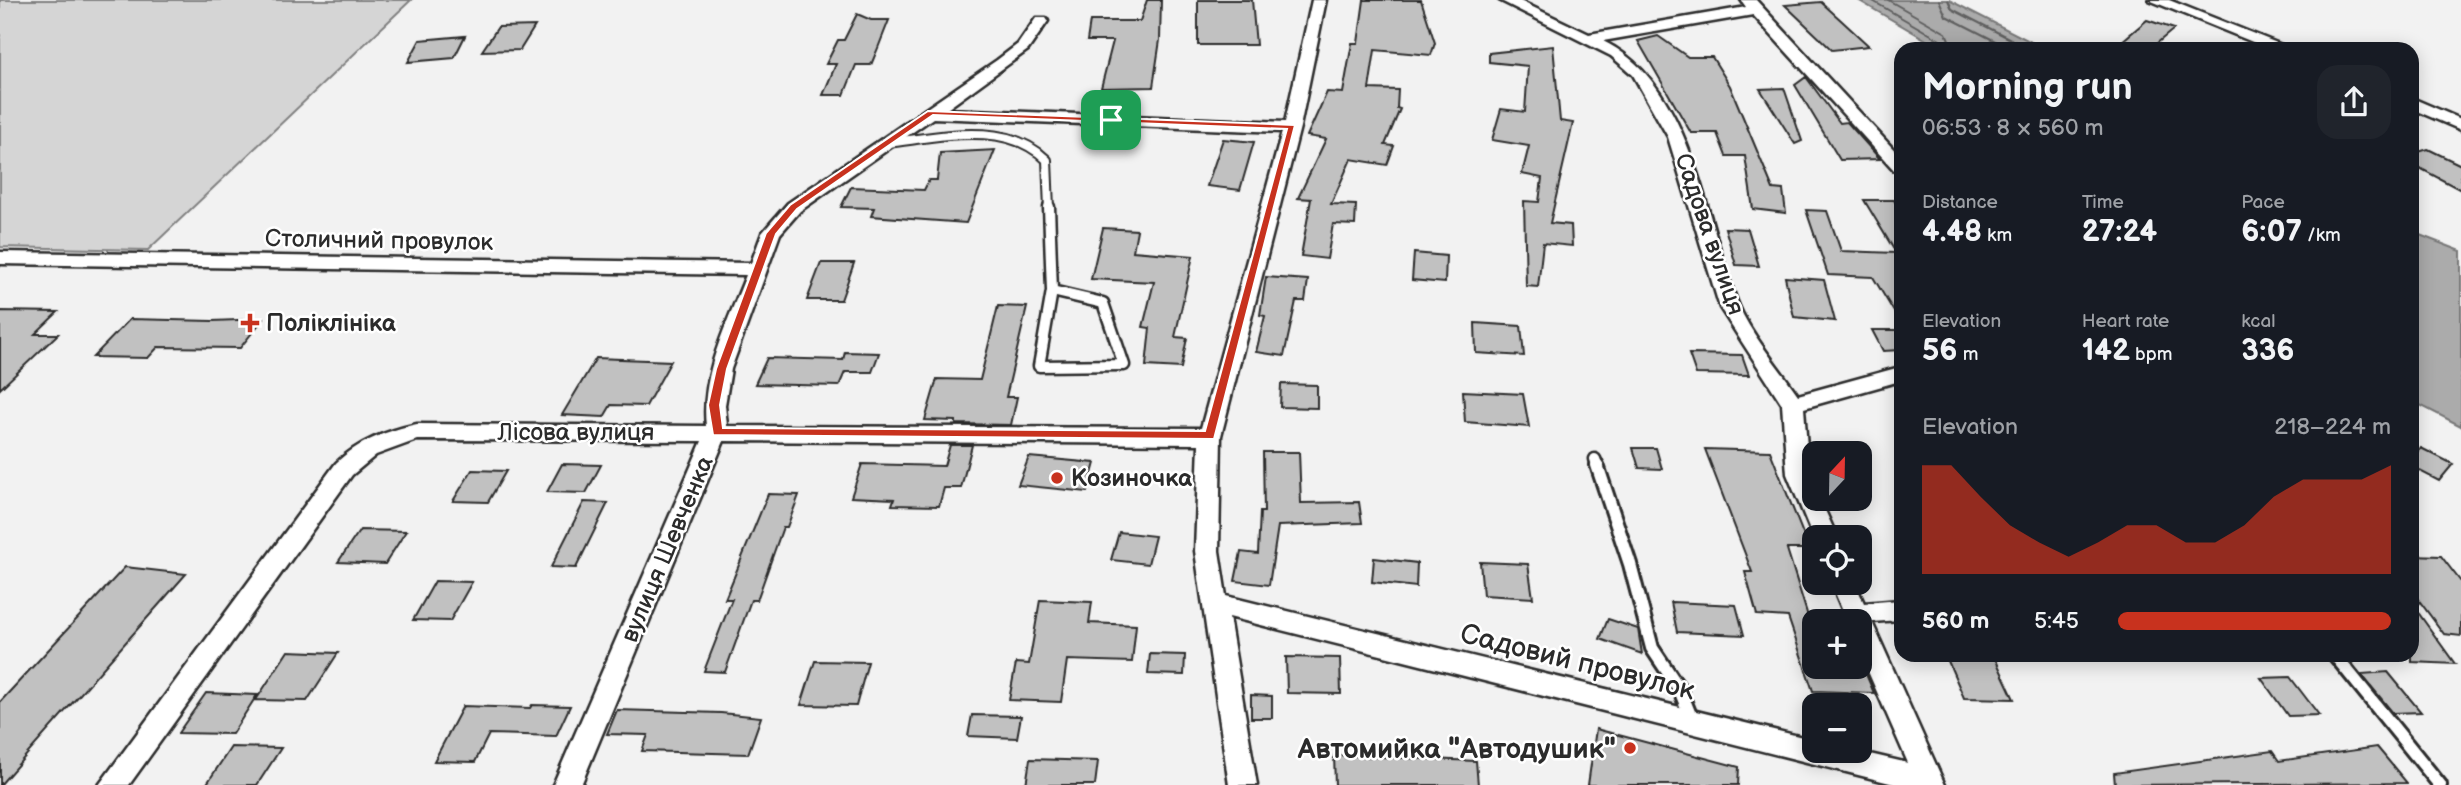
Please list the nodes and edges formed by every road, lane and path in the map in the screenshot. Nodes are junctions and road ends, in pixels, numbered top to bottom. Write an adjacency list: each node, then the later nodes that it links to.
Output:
1 (1319, 0): 11 (street)
2 (1506, 0): 6 (street, Садова вулиця)
3 (2156, 0): 7 (street)
4 (1752, 5): 6 (street); 13 (street)
5 (1041, 21): 9 (street, вулиця Шевченка)
6 (1588, 39): 18 (street, Садова вулиця)
7 (2266, 42)
8 (2419, 106): 10 (street)
9 (931, 113): 11 (street); 12 (street, вулиця Шевченка)
10 (2461, 125)
11 (1292, 127): 20 (street)
12 (887, 143): 15 (street, вулиця Шевченка); 16 (lane)
13 (1894, 159)
14 (0, 258): 15 (street, Столичний провулок)
15 (758, 269): 19 (street, вулиця Шевченка)
16 (1052, 291): 16 (lane)
17 (1894, 376): 18 (street)
18 (1793, 404): 22 (street, Садова вулиця)
19 (717, 432): 20 (street, Лісова вулиця); 30 (street, Лісова вулиця); 31 (street, вулиця Шевченка)
20 (1210, 436): 23 (street)
21 (1595, 459): 28 (lane)
22 (1820, 525)
23 (1214, 603): 28 (street, Садовий провулок); 32 (street)
24 (1894, 611): 25 (street)
25 (1872, 617)
26 (1872, 652): 29 (street)
27 (2340, 662): 33 (lane)
28 (1693, 722): 29 (street, Садовий провулок)
29 (1929, 782)
30 (113, 785)
31 (567, 785)
32 (1243, 785)
33 (2440, 785)

